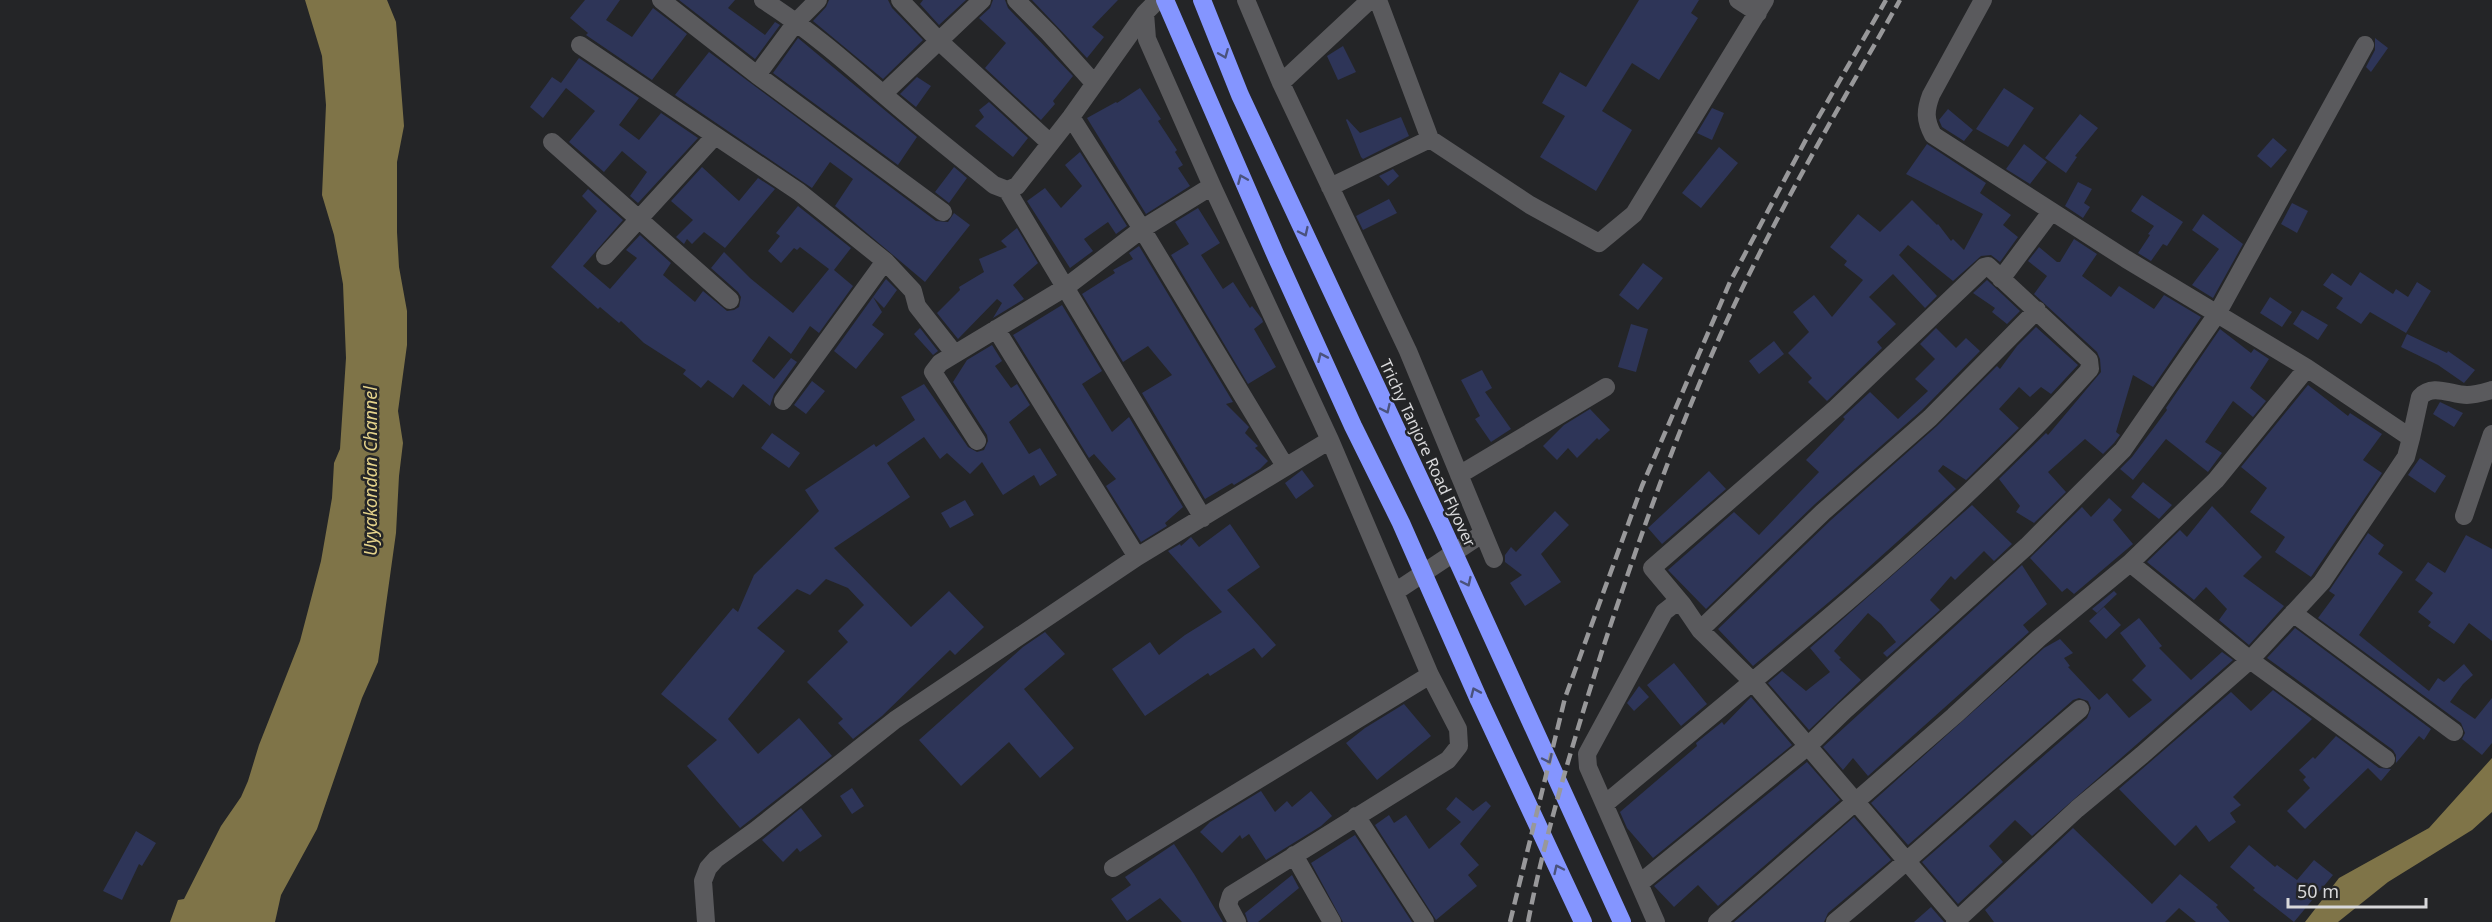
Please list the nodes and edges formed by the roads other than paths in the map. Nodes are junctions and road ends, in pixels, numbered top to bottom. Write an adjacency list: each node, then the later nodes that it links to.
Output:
1 (661, 0): 21 (street)
2 (763, 0): 17 (street)
3 (818, 0): 17 (street)
4 (900, 0): 18 (street)
5 (982, 0): 18 (street)
6 (1016, 0): 22 (street)
7 (1158, 0): 16 (street)
8 (1165, 0): 84 (highway, one-way to 8)
9 (1202, 0): 85 (highway, Trichy Tanjore Road Flyover, one-way to 85)
10 (1245, 0): 23 (street)
11 (1370, 0): 23 (street)
12 (1378, 0): 27 (street)
13 (1738, 0): 15 (street)
14 (1983, 0): 34 (street)
15 (1762, 6): 27 (street)
16 (1145, 13): 22 (street); 30 (street)
17 (797, 21): 21 (street); 24 (street)
18 (939, 41): 24 (street); 29 (street)
19 (580, 45): 26 (street)
20 (2365, 45): 43 (street)
21 (757, 75): 33 (street)
22 (1094, 83): 25 (street)
23 (1281, 83): 31 (street)
24 (883, 94): 32 (street)
25 (1071, 117): 29 (street); 36 (street)
26 (714, 137): 35 (street); 38 (street)
27 (1430, 139): 31 (street)
28 (552, 142): 35 (street)
29 (1050, 143): 32 (street)
30 (1212, 186): 36 (street); 52 (street)
31 (1330, 187): 55 (street)
32 (1007, 190): 40 (street)
33 (943, 212)
34 (2051, 212): 39 (street); 43 (street)
35 (638, 220): 37 (street); 41 (street)
36 (1142, 229): 40 (street); 54 (street)
37 (605, 256)
38 (885, 261): 45 (street); 49 (street)
39 (2001, 279): 42 (street); 63 (street)
40 (1066, 287): 44 (street); 57 (street)
41 (730, 300)
42 (2037, 310): 65 (street); 68 (street)
43 (2217, 314): 46 (street); 71 (street)
44 (996, 329): 45 (street); 59 (street)
45 (954, 353): 53 (street)
46 (2307, 368): 51 (street); 61 (street)
47 (1606, 387): 55 (street)
48 (2492, 390): 51 (street)
49 (783, 401)
50 (2492, 434): 56 (street)
51 (2411, 438): 64 (street)
52 (1330, 440): 54 (street); 62 (street)
53 (977, 441)
54 (1286, 466): 57 (street)
55 (1459, 475): 58 (street)
56 (2464, 516)
57 (1203, 518): 59 (street)
58 (1482, 534): 60 (street); 62 (street)
59 (1137, 557): 80 (street)
60 (1494, 559)
61 (2130, 563): 66 (street); 73 (street)
62 (1395, 592): 67 (street)
63 (1683, 605): 65 (street); 74 (street)
64 (2294, 614): 66 (street); 70 (street)
65 (1700, 630): 68 (street)
66 (2250, 660): 72 (street); 89 (street)
67 (1430, 675): 75 (street); 78 (street)
68 (1752, 681): 71 (street); 74 (street)
69 (2080, 709): 77 (street)
70 (2454, 732)
71 (1808, 746): 73 (street); 79 (street)
72 (2386, 759)
73 (1856, 802): 77 (street); 87 (street)
74 (1605, 804): 79 (street)
75 (1356, 816): 76 (street); 83 (street)
76 (1294, 855): 81 (street); 82 (street)
77 (1909, 861): 88 (street); 89 (street)
78 (1113, 868)
79 (1640, 883): 86 (street)
80 (706, 922)
81 (1237, 922)
82 (1332, 922)
83 (1425, 922)
84 (1583, 922)
85 (1622, 922)
86 (1656, 922)
87 (1717, 922)
88 (1835, 922)
89 (1957, 922)

